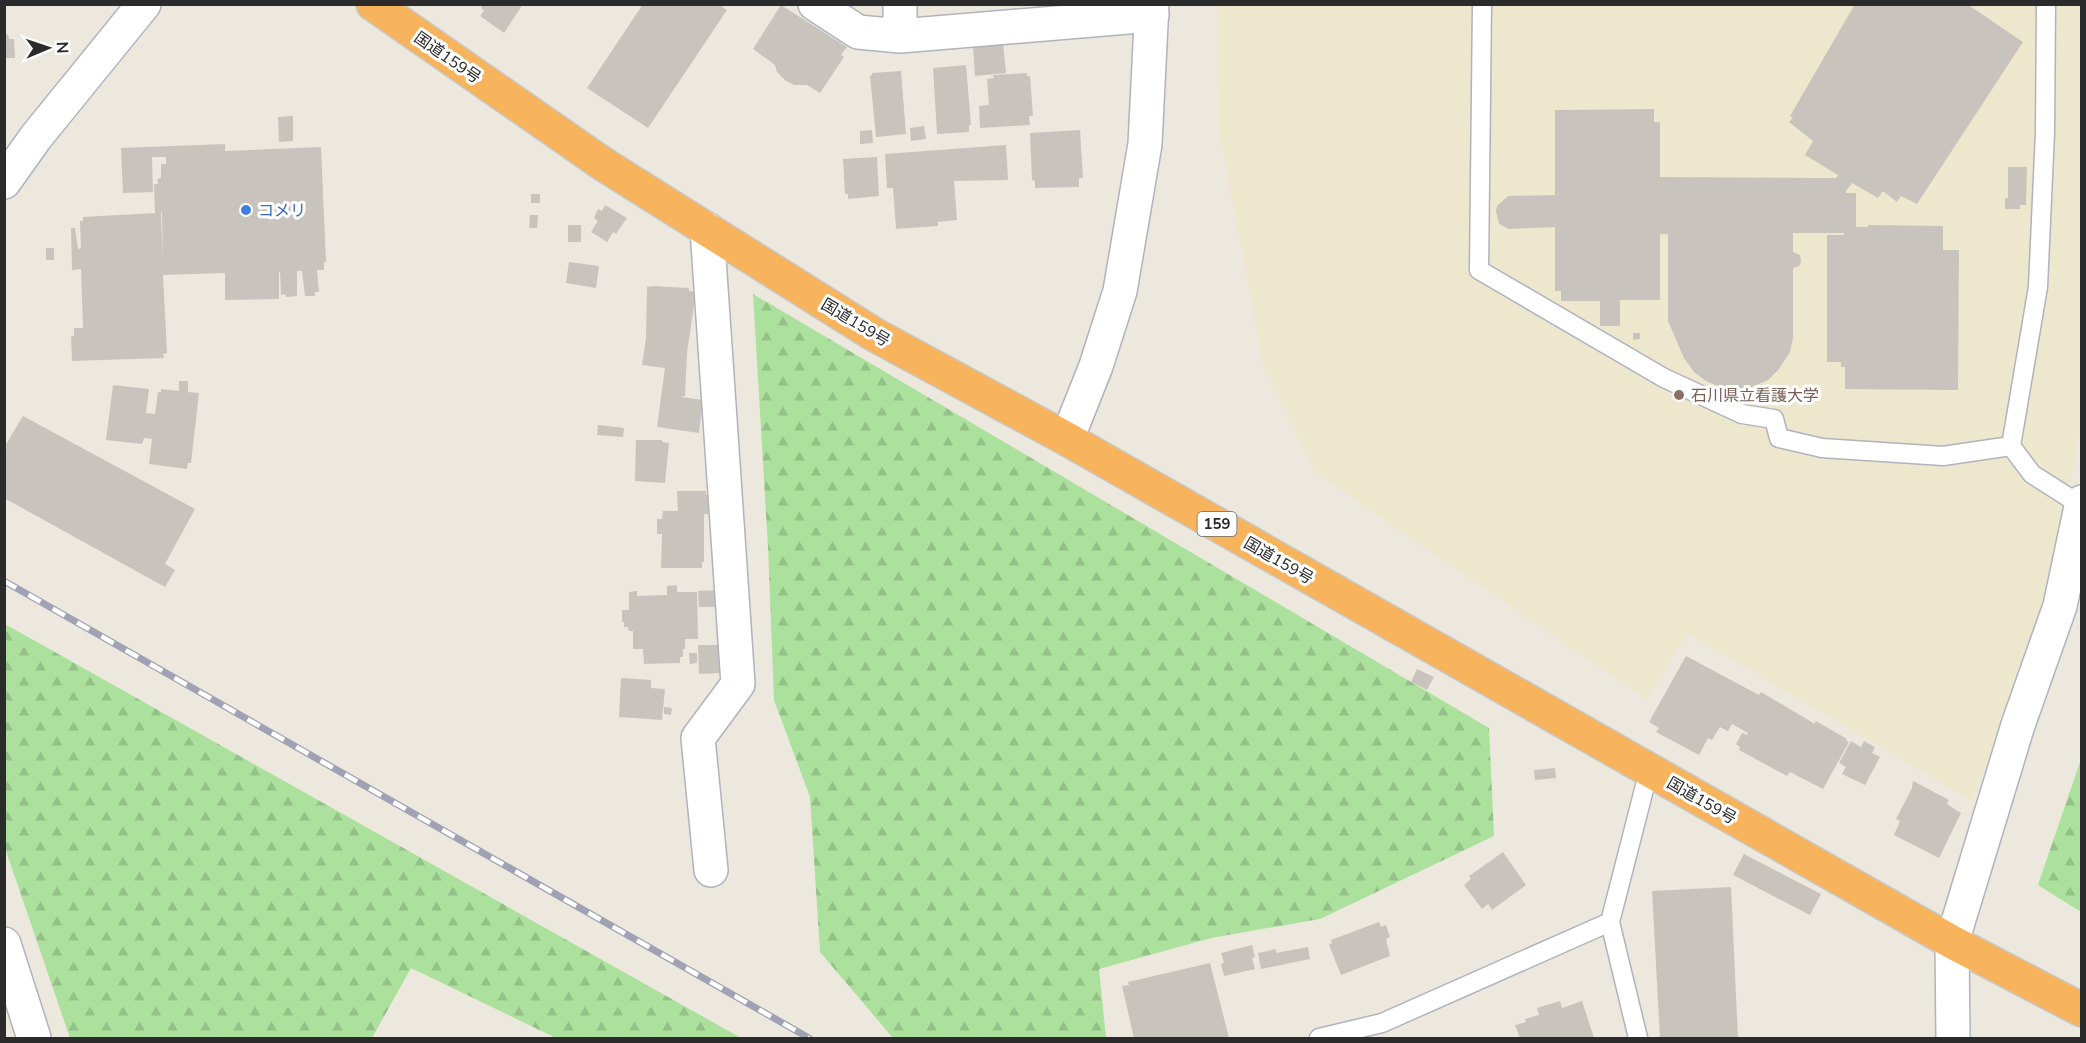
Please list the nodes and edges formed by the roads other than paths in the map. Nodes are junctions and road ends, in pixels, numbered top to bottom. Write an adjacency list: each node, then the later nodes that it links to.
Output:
1 (144, 4): 8 (street)
2 (373, 4): 9 (highway, 国道159号 / 159)
3 (815, 4): 7 (street)
4 (1482, 4): 11 (lane)
5 (2046, 4): 11 (lane)
6 (1152, 10): 7 (street); 10 (street)
7 (900, 20)
8 (4, 182)
9 (706, 229): 10 (highway, 国道159号 / 159); 14 (street)
10 (1067, 439): 13 (highway, 国道159号 / 159)
11 (2011, 446): 12 (lane)
12 (2081, 505): 16 (street)
13 (1649, 770): 15 (lane); 16 (highway, 国道159号 / 159)
14 (711, 870)
15 (1610, 922): 20 (lane); 21 (lane)
16 (1952, 942): 18 (highway, 国道159号 / 159); 22 (street)
17 (4, 944): 19 (street)
18 (2082, 1010)
19 (33, 1038)
20 (1319, 1038)
21 (1638, 1038)
22 (1953, 1038)

